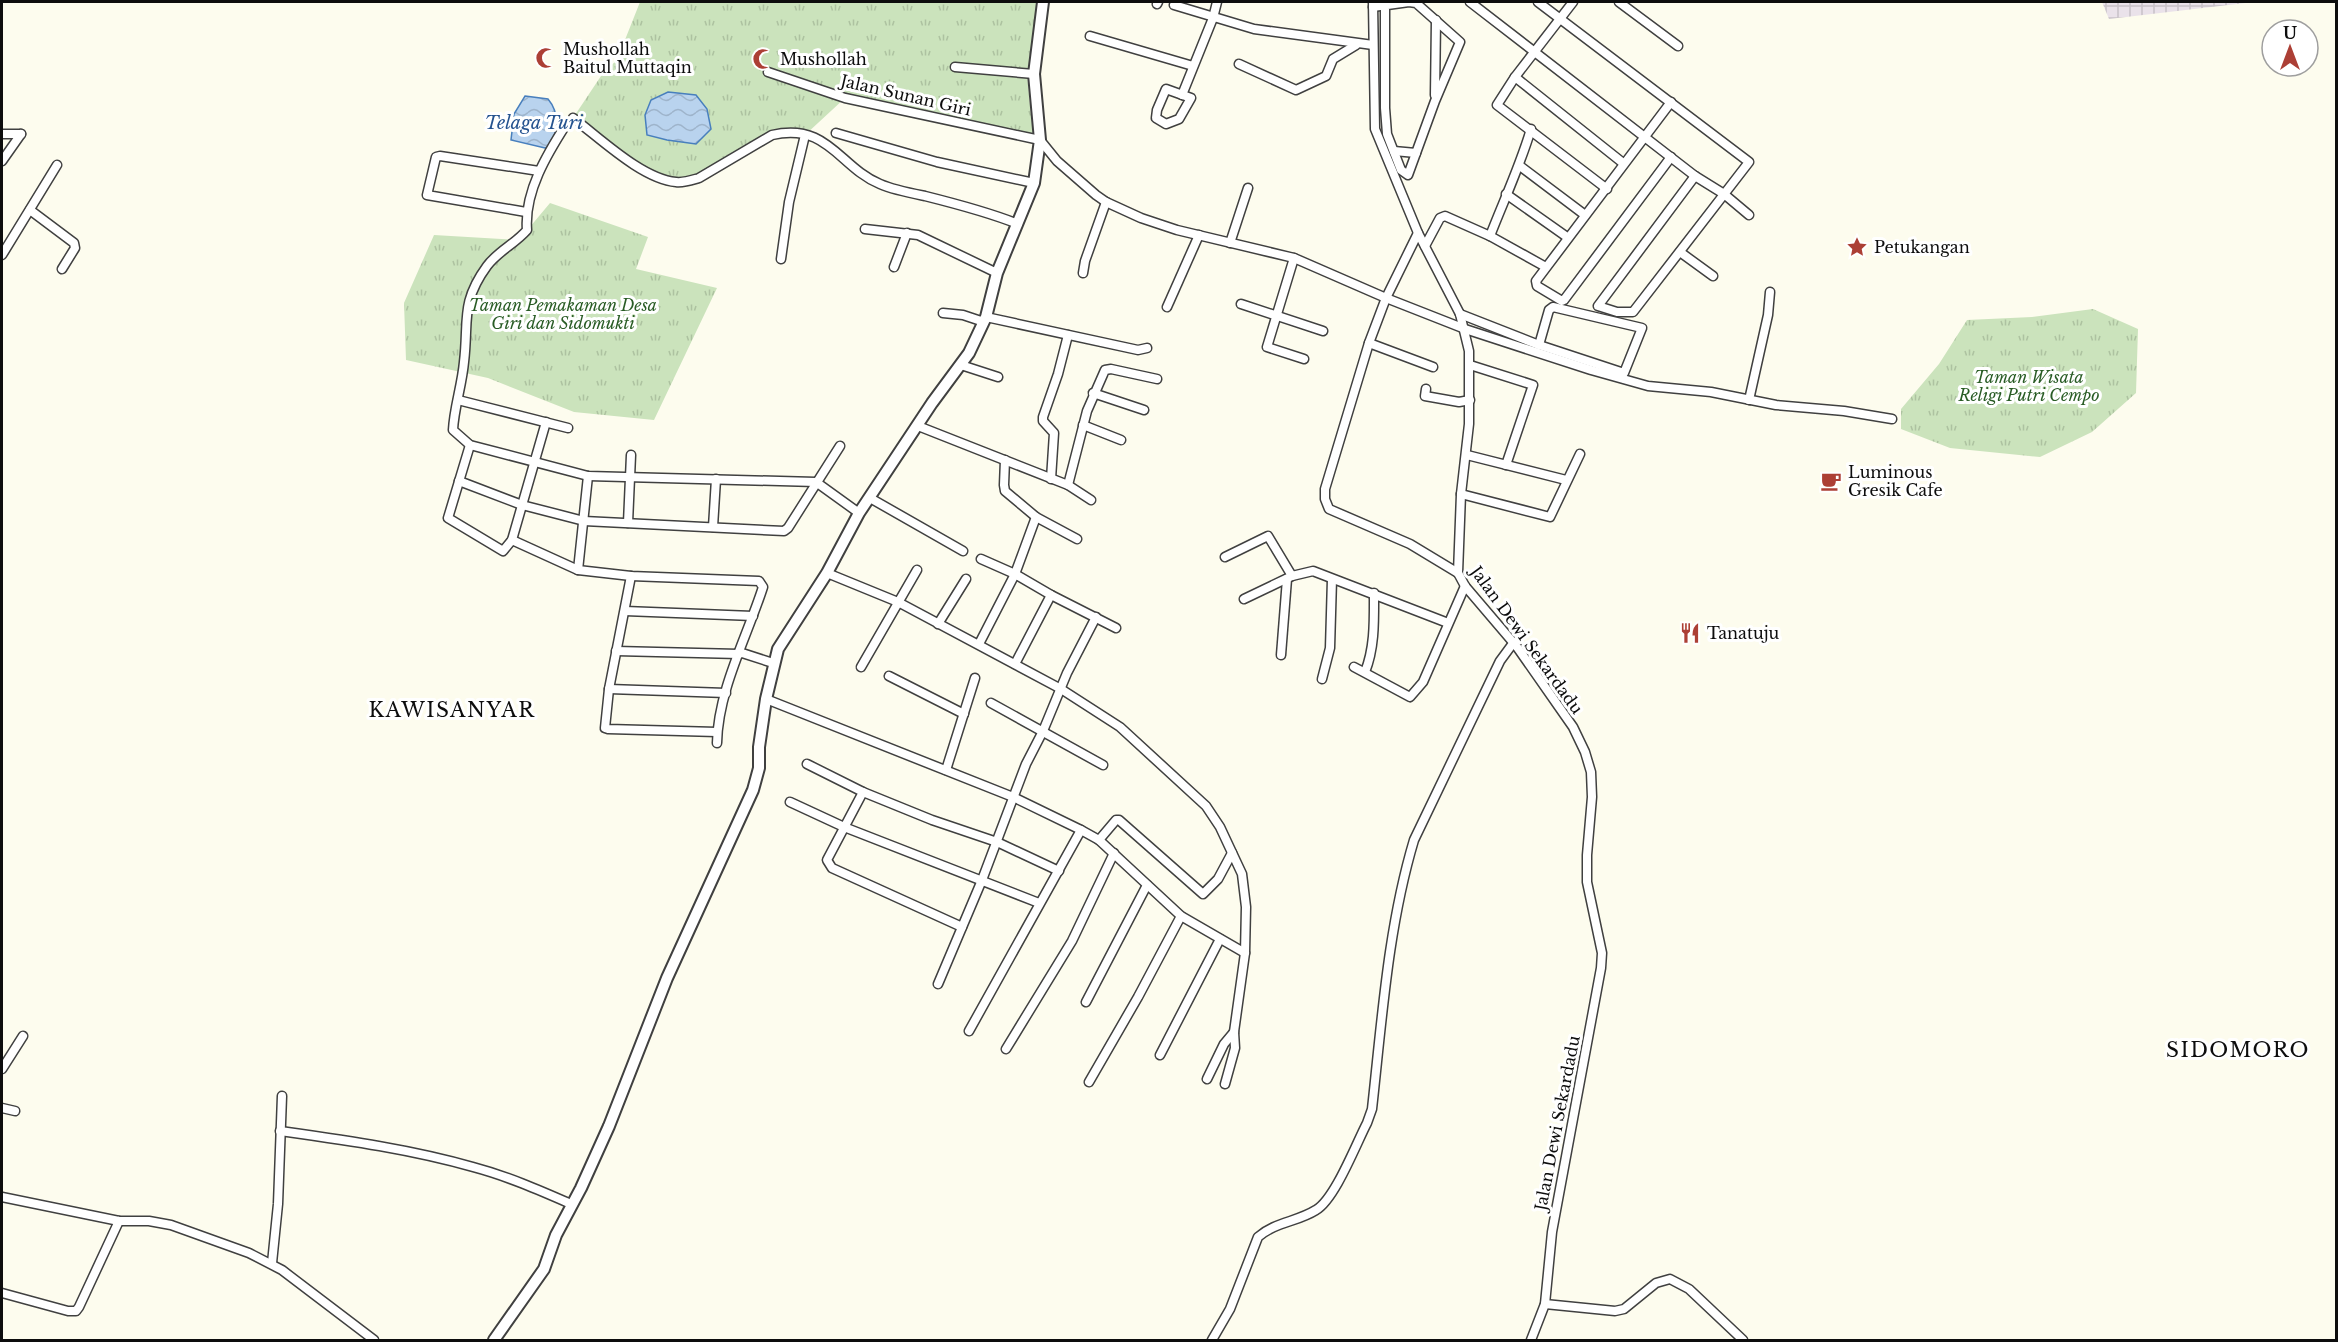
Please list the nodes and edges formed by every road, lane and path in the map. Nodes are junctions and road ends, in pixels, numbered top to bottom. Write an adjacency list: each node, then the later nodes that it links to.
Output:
1 (1042, 2): 22 (street)
2 (1217, 2): 10 (street)
3 (1470, 2): 17 (street)
4 (1538, 2): 11 (street)
5 (1573, 2): 11 (street)
6 (1618, 2): 16 (street)
7 (1174, 4): 10 (street)
8 (1373, 4): 9 (street); 15 (street, Jalan Dewi Sekardadu)
9 (1385, 6): 12 (street); 33 (street)
10 (1213, 18): 14 (street); 19 (street)
11 (1560, 18): 17 (street); 26 (street)
12 (1436, 20): 25 (street); 25 (street)
13 (1090, 36): 19 (street)
14 (1357, 44): 15 (street); 18 (street)
15 (1373, 45): 55 (street, Jalan Dewi Sekardadu)
16 (1678, 46)
17 (1534, 51): 23 (street); 31 (street)
18 (1239, 64)
19 (1193, 66): 24 (street)
20 (955, 67): 22 (street)
21 (768, 72): 32 (street, Jalan Sunan Giri)
22 (1034, 74): 32 (street)
23 (1515, 77): 27 (street); 37 (street)
24 (1182, 95): 24 (street)
25 (1435, 101): 34 (street)
26 (1671, 102): 31 (street); 46 (street)
27 (1531, 129): 39 (street); 44 (street)
28 (836, 133): 42 (street)
29 (2, 135): 36 (street)
30 (805, 135): 40 (street); 52 (street); 64 (street)
31 (1645, 136): 35 (street); 37 (street)
32 (1040, 140): 42 (street); 47 (street)
33 (1394, 151): 34 (street); 34 (street)
34 (1416, 153)
35 (1671, 157): 41 (street); 65 (street)
36 (2, 161)
37 (1623, 163): 44 (street)
38 (57, 165): 48 (street)
39 (1520, 166): 45 (street); 50 (street)
40 (539, 171): 49 (street); 49 (street)
41 (1695, 176): 46 (street); 61 (street)
42 (1034, 183): 52 (street)
43 (1248, 188): 59 (street)
44 (1607, 189): 50 (street)
45 (1506, 194): 57 (street); 58 (street)
46 (1724, 194): 51 (street); 61 (street)
47 (1106, 202): 56 (street); 69 (street)
48 (30, 210): 62 (street); 67 (street)
49 (526, 212): 93 (street)
50 (1585, 215): 58 (street)
51 (1749, 215)
52 (1018, 224): 68 (street)
53 (865, 229): 54 (street)
54 (907, 233): 66 (street); 68 (street)
55 (1418, 233): 60 (street, Jalan Dewi Sekardadu); 72 (street)
56 (1199, 236): 59 (street); 74 (street)
57 (1490, 236): 60 (street); 65 (street)
58 (1567, 237): 65 (street)
59 (1230, 243): 63 (street)
60 (1425, 246): 76 (street, Jalan Dewi Sekardadu)
61 (1680, 252): 70 (street)
62 (2, 255)
63 (1294, 258): 72 (street); 77 (street)
64 (781, 259)
65 (1545, 266)
66 (894, 267)
67 (62, 269)
68 (997, 273): 78 (street)
69 (1083, 273)
70 (1713, 276)
71 (1770, 292): 95 (street)
72 (1386, 298): 79 (street); 82 (street)
73 (1241, 304): 77 (street)
74 (1167, 307)
75 (943, 313): 78 (street)
76 (1460, 314): 79 (street, Jalan Dewi Sekardadu); 83 (street)
77 (1277, 315): 80 (street); 85 (street)
78 (985, 319): 81 (street); 86 (street)
79 (1465, 328): 87 (street, Jalan Dewi Sekardadu); 95 (street)
80 (1323, 331)
81 (1068, 335): 84 (street); 114 (street)
82 (1369, 343): 88 (street); 136 (street)
83 (1539, 345): 83 (street)
84 (1147, 348)
85 (1304, 359)
86 (961, 364): 89 (street); 100 (street)
87 (1470, 364): 94 (street, Jalan Dewi Sekardadu); 110 (street)
88 (1433, 367)
89 (998, 377)
90 (1157, 379): 92 (street)
91 (1426, 389): 94 (street)
92 (1093, 393): 96 (street); 99 (street)
93 (458, 400): 98 (street); 103 (street)
94 (1470, 400): 107 (street, Jalan Dewi Sekardadu)
95 (1749, 400): 97 (street)
96 (1144, 410)
97 (1892, 419)
98 (546, 422): 101 (street); 109 (street)
99 (1083, 425): 102 (street); 118 (street)
100 (918, 426): 108 (street); 120 (street)
101 (568, 428)
102 (1121, 440)
103 (470, 446): 109 (street); 116 (street)
104 (840, 446): 117 (street)
105 (1580, 454): 115 (street)
106 (631, 455): 112 (street)
107 (1467, 455): 110 (street); 119 (street, Jalan Dewi Sekardadu)
108 (1005, 460): 114 (street); 124 (street)
109 (533, 462): 111 (street); 122 (street)
110 (1506, 465): 115 (street)
111 (588, 476): 112 (street); 125 (street)
112 (630, 477): 113 (street); 126 (street)
113 (716, 479): 117 (street); 127 (street)
114 (1051, 479): 118 (street)
115 (1566, 480): 119 (street)
116 (459, 481): 122 (street); 129 (street)
117 (816, 482): 123 (street); 127 (street)
118 (1068, 485): 121 (street)
119 (1461, 494): 136 (street, Jalan Dewi Sekardadu)
120 (870, 498): 123 (street); 130 (street)
121 (1090, 500)
122 (522, 505): 125 (street); 129 (street)
123 (859, 513): 135 (street)
124 (1036, 518): 128 (street); 137 (street)
125 (584, 521): 126 (street); 133 (street)
126 (628, 523): 127 (street)
127 (713, 527)
128 (1077, 539)
129 (512, 540): 133 (street)
130 (963, 551)
131 (1225, 557): 139 (street)
132 (981, 559): 137 (street)
133 (578, 570): 138 (street)
134 (917, 570): 146 (street)
135 (827, 573): 146 (street); 158 (street)
136 (1458, 573): 142 (street, Jalan Dewi Sekardadu)
137 (1015, 574): 144 (street); 154 (street)
138 (631, 576): 147 (street); 148 (street)
139 (1290, 577): 141 (street); 145 (street); 157 (street)
140 (966, 579): 151 (street)
141 (1332, 579): 143 (street); 165 (street)
142 (1465, 586): 150 (street); 153 (street, Jalan Dewi Sekardadu)
143 (1374, 593): 150 (street); 162 (street)
144 (1051, 595): 149 (street); 159 (street)
145 (1244, 598)
146 (898, 602): 151 (street); 160 (street)
147 (625, 611): 148 (street); 155 (street)
148 (753, 616): 156 (street)
149 (1096, 617): 152 (street); 167 (street)
150 (1448, 623): 162 (street)
151 (938, 624): 154 (street)
152 (1116, 628)
153 (1514, 642): 215 (street, Jalan Dewi Sekardadu); 218 (street)
154 (980, 644): 159 (street)
155 (616, 651): 156 (street); 166 (street)
156 (739, 653): 158 (street); 168 (street)
157 (1281, 655)
158 (773, 663): 169 (street)
159 (1015, 664): 167 (street)
160 (861, 667)
161 (1354, 667): 162 (street)
162 (1365, 672)
163 (889, 676): 171 (street)
164 (975, 678): 171 (street)
165 (1322, 679)
166 (609, 689): 168 (street); 173 (street)
167 (1061, 689): 172 (street); 185 (street)
168 (726, 693): 173 (street)
169 (766, 699): 177 (street); 211 (street)
170 (991, 703): 172 (street)
171 (963, 714): 177 (street)
172 (1043, 731): 176 (street); 179 (street)
173 (717, 732): 174 (street)
174 (717, 743)
175 (807, 764): 178 (street)
176 (1102, 765)
177 (946, 770): 179 (street)
178 (863, 792): 181 (street); 184 (street)
179 (1013, 797): 182 (street); 184 (street)
180 (790, 802): 181 (street)
181 (844, 827): 188 (street); 192 (street)
182 (1081, 830): 183 (street); 187 (street)
183 (1099, 840): 185 (street); 186 (street)
184 (997, 842): 187 (street); 188 (street)
185 (1232, 853): 194 (street)
186 (1114, 854): 189 (street); 200 (street)
187 (1059, 870): 190 (street)
188 (982, 880): 190 (street); 192 (street)
189 (1147, 885): 191 (street); 196 (street)
190 (1039, 903): 197 (street)
191 (1181, 916): 193 (street); 204 (street)
192 (962, 927): 195 (street)
193 (1220, 939): 194 (street); 201 (street)
194 (1245, 953): 198 (street)
195 (938, 984)
196 (1086, 1002)
197 (969, 1031)
198 (1234, 1032): 203 (street); 205 (street)
199 (23, 1036): 202 (street)
200 (1006, 1049)
201 (1160, 1055)
202 (2, 1069)
203 (1207, 1079)
204 (1089, 1082)
205 (1226, 1084)
206 (282, 1096): 209 (street)
207 (2, 1108): 208 (street)
208 (15, 1111)
209 (280, 1131): 211 (street); 213 (street)
210 (2, 1197): 212 (street)
211 (571, 1204): 217 (street)
212 (119, 1221): 213 (street); 214 (street)
213 (272, 1263): 216 (street)
214 (2, 1293)
215 (1545, 1304): 219 (street, Jalan Dewi Sekardadu); 220 (street)
216 (374, 1341)
217 (494, 1341)
218 (1212, 1341)
219 (1531, 1341)
220 (1743, 1341)

